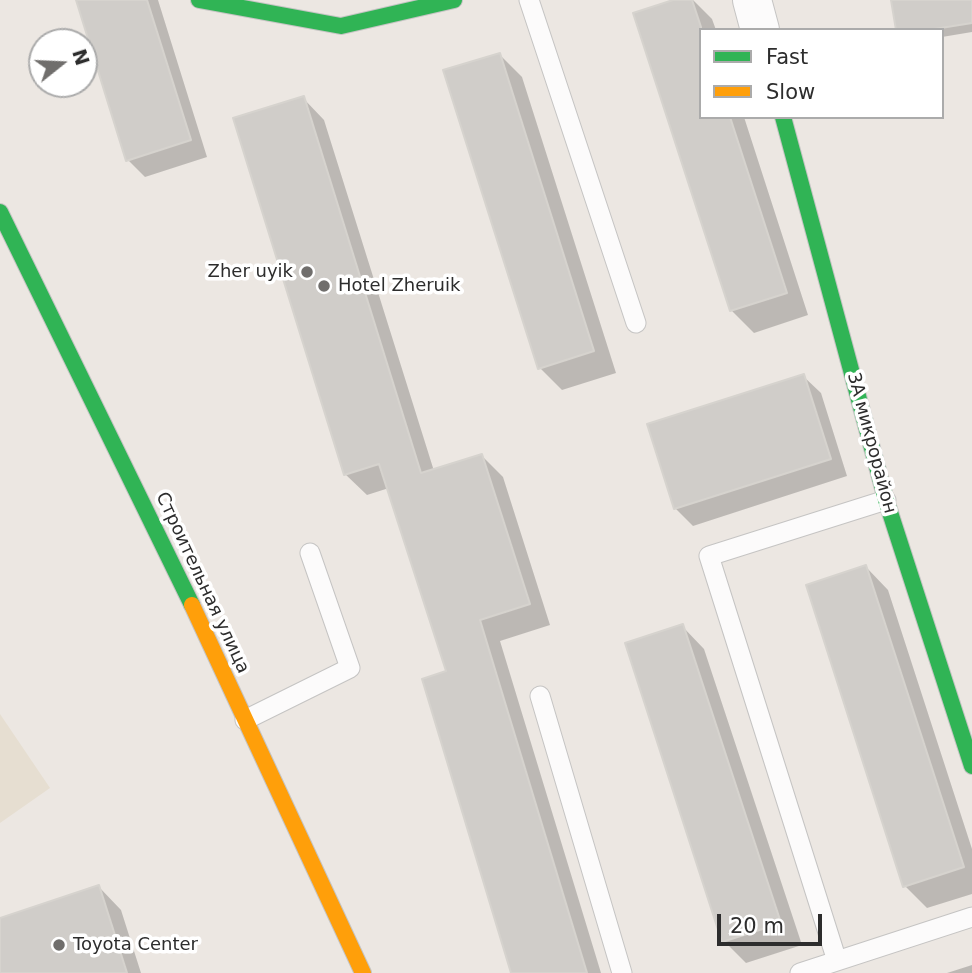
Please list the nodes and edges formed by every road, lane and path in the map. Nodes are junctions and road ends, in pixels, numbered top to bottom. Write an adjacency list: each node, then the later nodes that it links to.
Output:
1 (199, 0): 2 (street)
2 (454, 0)
3 (529, 0): 8 (lane)
4 (752, 0): 5 (street)
5 (759, 28)
6 (784, 119): 9 (street, 3А микрорайон)
7 (0, 212): 12 (street, Строительная улица)
8 (636, 323)
9 (886, 500): 13 (street, 3А микрорайон); 15 (lane)
10 (310, 553): 12 (lane)
11 (540, 696): 17 (lane)
12 (245, 720): 16 (street, Строительная улица)
13 (972, 766)
14 (972, 917): 15 (lane)
15 (837, 961): 18 (lane)
16 (363, 973)
17 (622, 973)
18 (800, 973)

